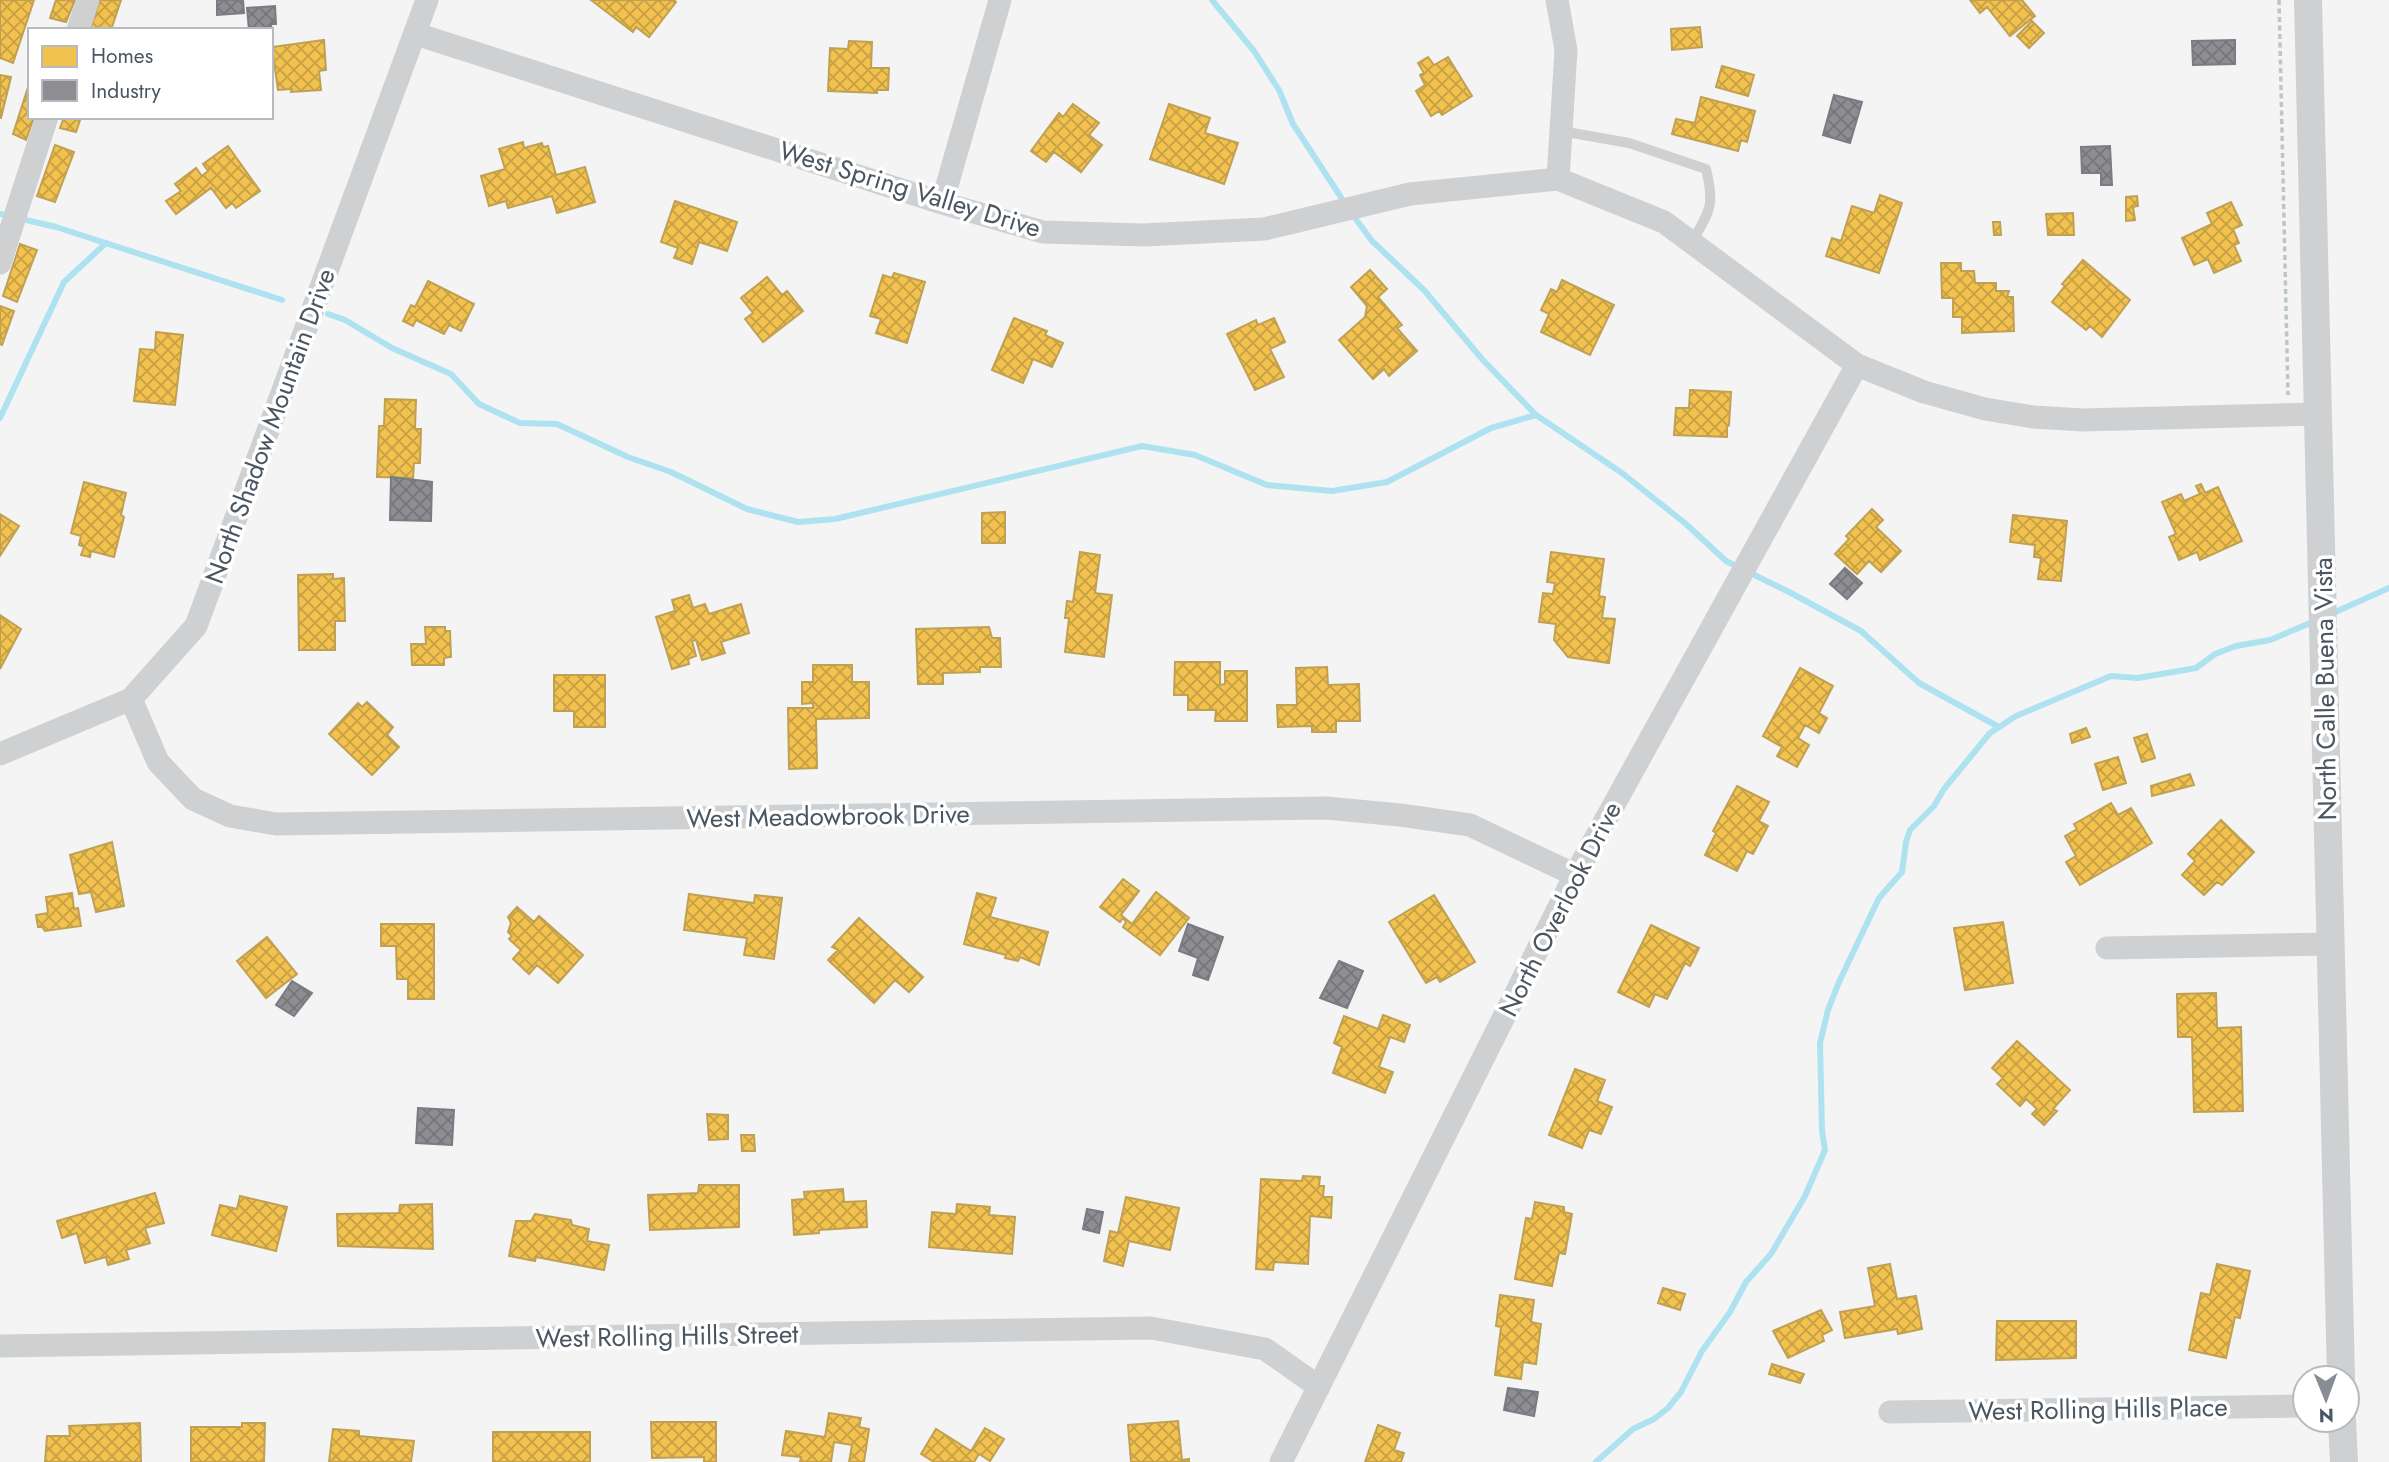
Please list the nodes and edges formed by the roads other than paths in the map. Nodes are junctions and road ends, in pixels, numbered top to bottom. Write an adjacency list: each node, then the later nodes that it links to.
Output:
1 (88, 0): 6 (street)
2 (426, 0): 7 (street, North Shadow Mountain Drive)
3 (1000, 0): 11 (street)
4 (1557, 0): 9 (street)
5 (2308, 0): 15 (street, North Calle Buena Vista)
6 (79, 28)
7 (416, 34): 11 (street, West Spring Valley Drive); 16 (street, North Shadow Mountain Drive)
8 (46, 119): 13 (street)
9 (1561, 131): 10 (street); 12 (lane)
10 (1558, 179): 11 (street, West Spring Valley Drive); 12 (street, West Spring Valley Drive)
11 (942, 202)
12 (1692, 242): 14 (street, West Spring Valley Drive)
13 (0, 263)
14 (1857, 365): 15 (street, West Spring Valley Drive); 18 (street, North Overlook Drive)
15 (2318, 415): 19 (street, North Calle Buena Vista)
16 (131, 699): 17 (street, North Shadow Mountain Drive); 18 (street, West Meadowbrook Drive)
17 (0, 754)
18 (1575, 875): 23 (street, North Overlook Drive)
19 (2331, 944): 20 (street); 22 (street, North Calle Buena Vista)
20 (2107, 948)
21 (0, 1346): 23 (street, West Rolling Hills Street)
22 (2341, 1364)
23 (1319, 1387): 27 (street, North Overlook Drive)
24 (2291, 1406): 25 (street, West Rolling Hills Place)
25 (1890, 1412)
26 (2343, 1434): 28 (street)
27 (1281, 1462)
28 (2344, 1462)

